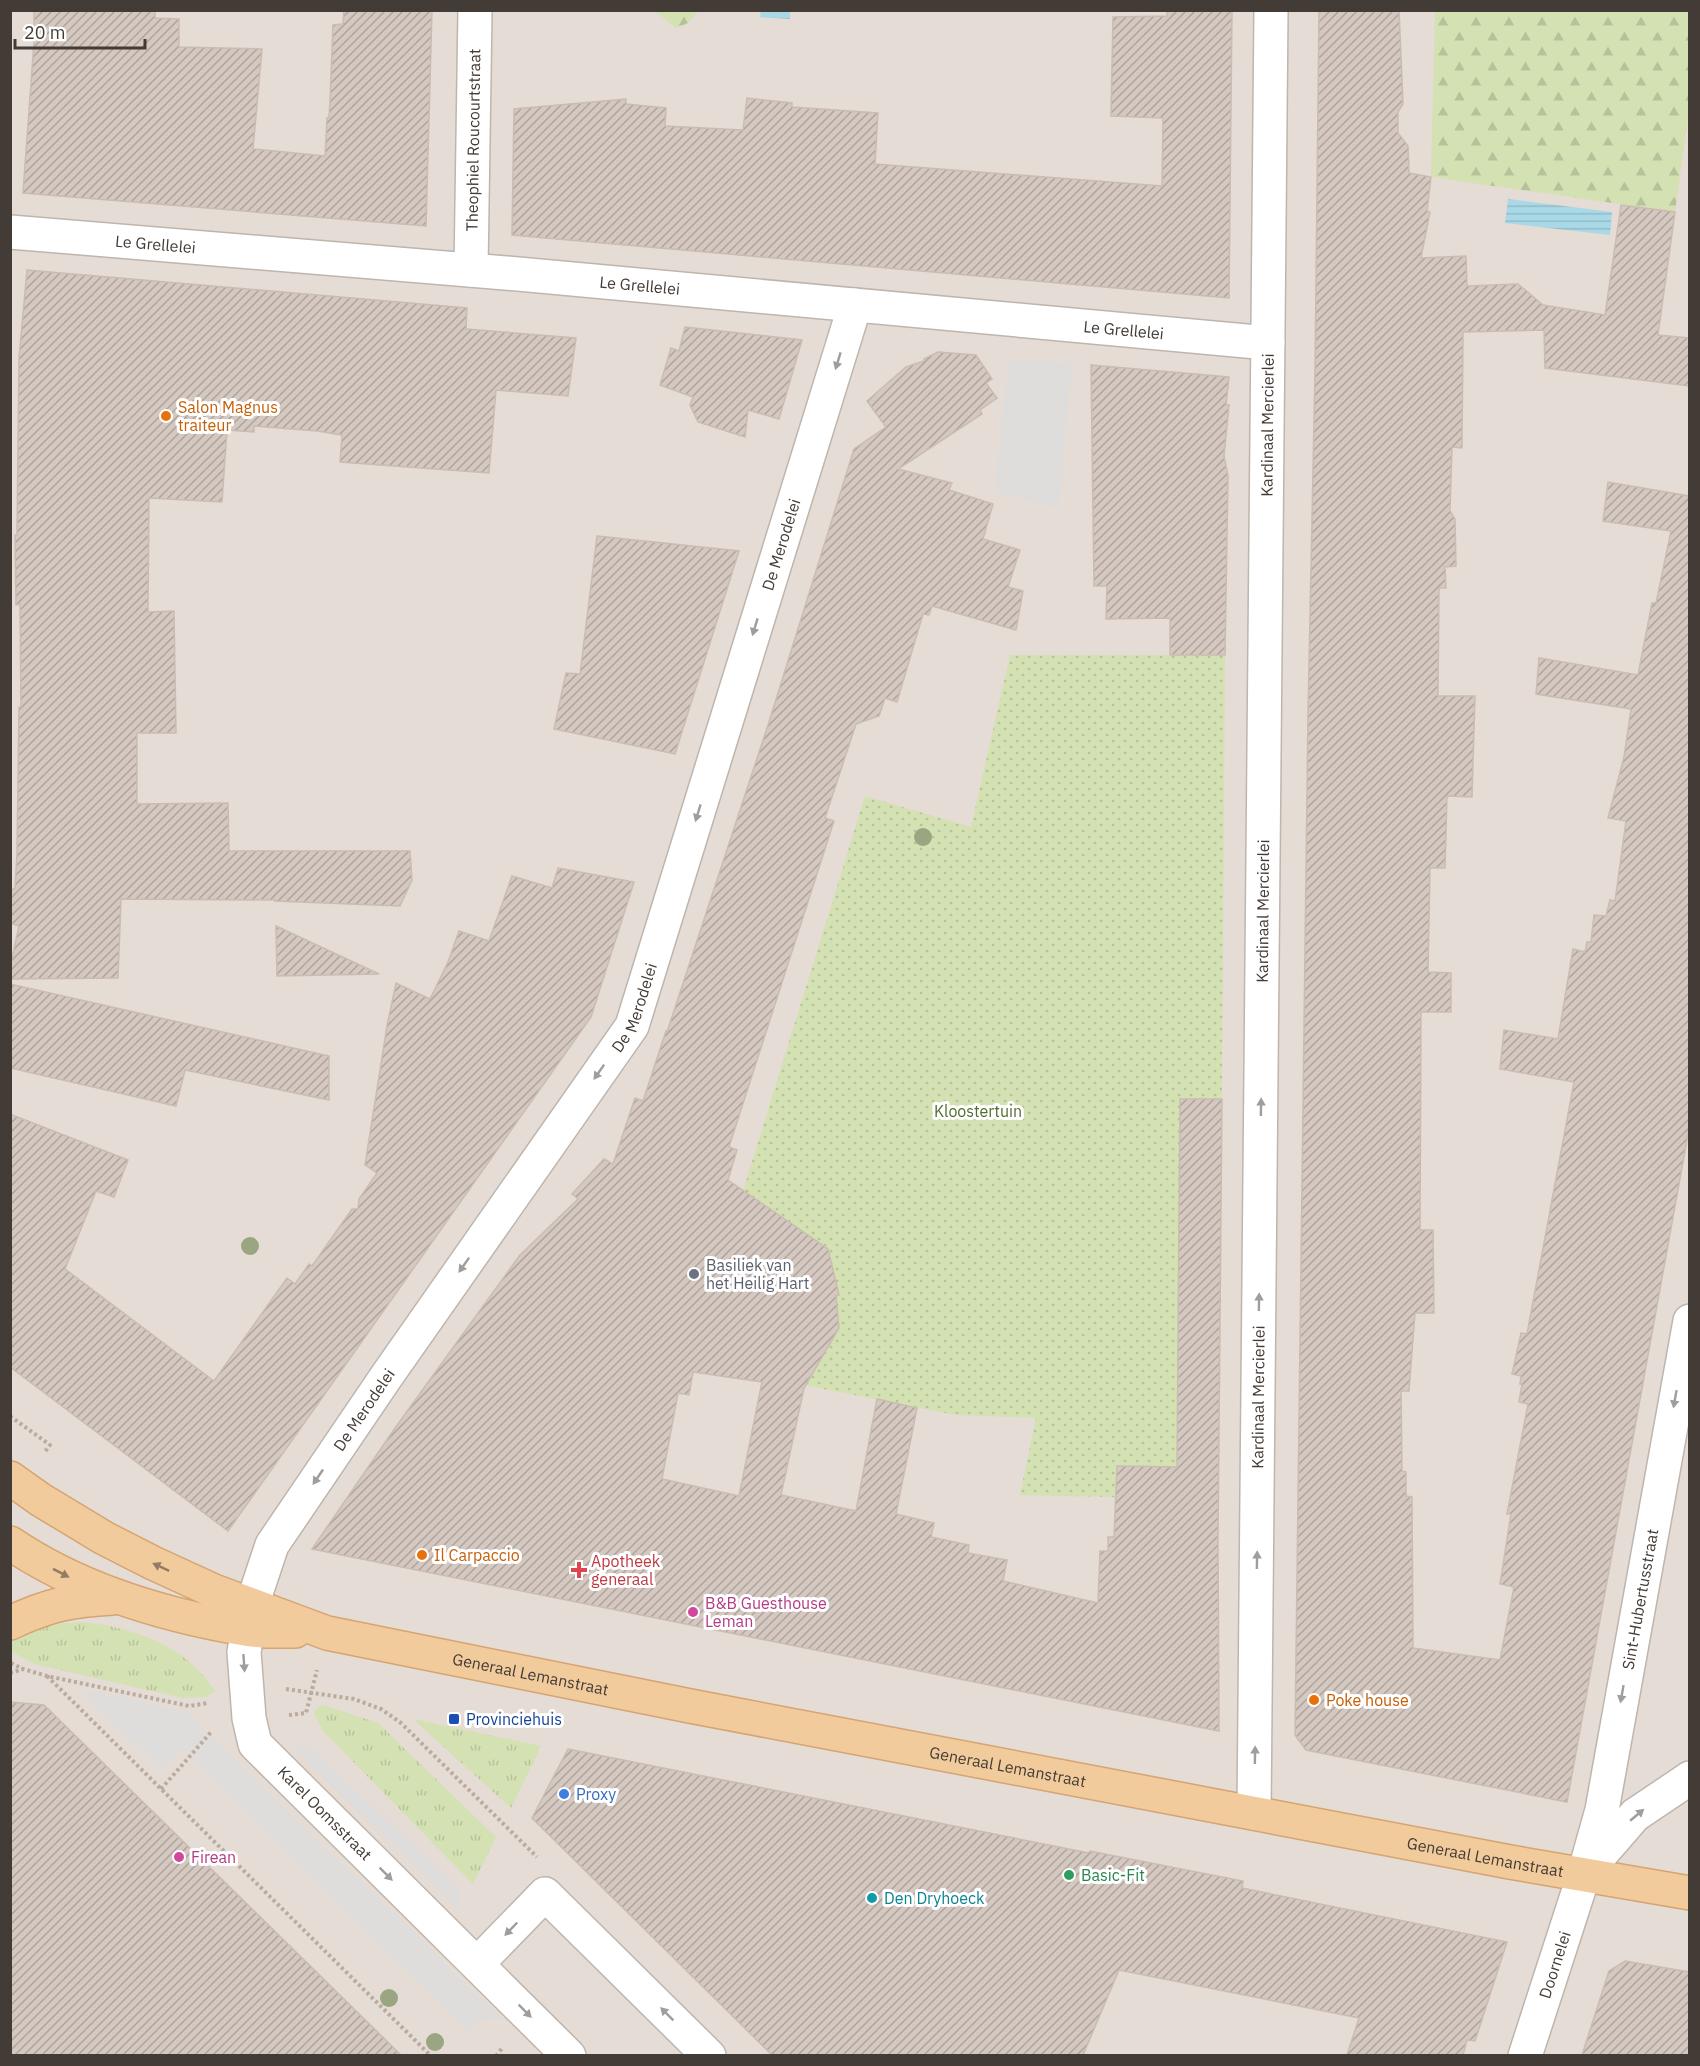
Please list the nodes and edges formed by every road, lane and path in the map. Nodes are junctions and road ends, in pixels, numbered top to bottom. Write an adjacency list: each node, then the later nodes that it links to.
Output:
1 (475, 10): 4 (street, Theophiel Roucourtstraat)
2 (1271, 10): 6 (street, Kardinaal Mercierlei)
3 (10, 232): 4 (street, Le Grellelei)
4 (471, 270): 5 (street, Le Grellelei)
5 (855, 304): 6 (street, Le Grellelei); 11 (street, De Merodelei, one-way to 11)
6 (1268, 343): 20 (street, Kardinaal Mercierlei, one-way to 6)
7 (1689, 1321): 22 (street, Sint-Hubertusstraat, one-way to 22)
8 (14, 1482): 11 (main road, Generaal Lemanstraat, one-way to 8)
9 (10, 1543): 10 (main road, Generaal Lemanstraat, one-way to 10)
10 (120, 1598): 11 (main road, Generaal Lemanstraat); 12 (main road)
11 (249, 1617): 20 (main road, Generaal Lemanstraat); 24 (street, Karel Oomsstraat, one-way to 24)
12 (10, 1623)
13 (10, 1662): 14 (path)
14 (23, 1669): 15 (path); 16 (path)
15 (10, 1673)
16 (46, 1676): 18 (path); 25 (path)
17 (284, 1688): 21 (path)
18 (189, 1706)
19 (1689, 1778): 22 (street, one-way to 19)
20 (1254, 1813): 22 (main road, Generaal Lemanstraat)
21 (537, 1856)
22 (1584, 1874): 23 (main road, Generaal Lemanstraat); 28 (street, Doornelei)
23 (1689, 1893)
24 (477, 1964): 26 (street, Karel Oomsstraat, one-way to 26); 27 (street, one-way to 24)
25 (431, 2055)
26 (569, 2055)
27 (709, 2055)
28 (1525, 2055)

